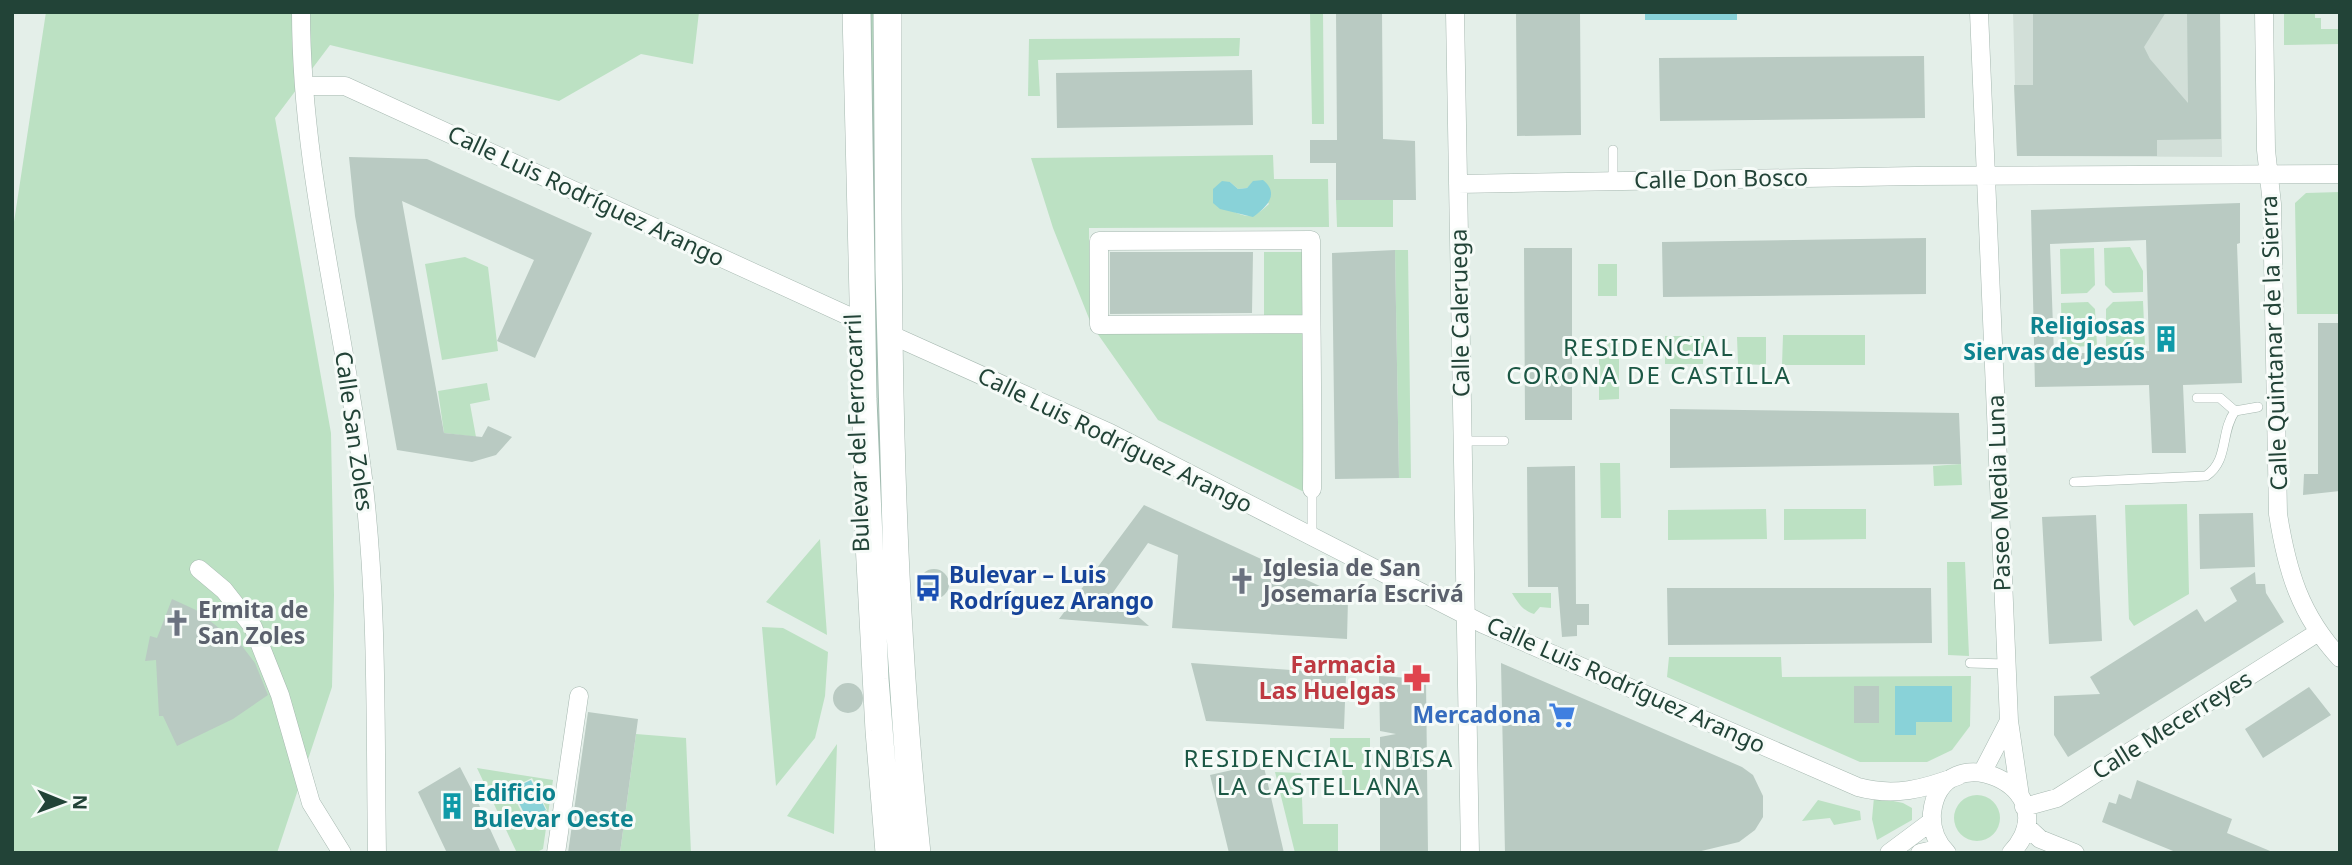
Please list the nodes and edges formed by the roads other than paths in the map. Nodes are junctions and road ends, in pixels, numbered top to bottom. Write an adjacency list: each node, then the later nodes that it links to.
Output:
1 (301, 12): 9 (street, Calle San Zoles)
2 (848, 12): 16 (lane, Bulevar del Ferrocarril)
3 (860, 12): 16 (main road, Bulevar del Ferrocarril)
4 (884, 12): 18 (main road, Bulevar del Ferrocarril)
5 (897, 12): 18 (lane, Bulevar del Ferrocarril)
6 (1455, 12): 15 (street, Calle Caleruega)
7 (1979, 12): 13 (street, Paseo Media Luna)
8 (2264, 12): 12 (street, Calle Quintanar de la Sierra)
9 (304, 86): 16 (street, Calle Luis Rodríguez Arango); 42 (street, Calle San Zoles)
10 (1613, 150): 14 (lane)
11 (2340, 174): 12 (street, Calle Don Bosco)
12 (2268, 175): 13 (street, Calle Don Bosco); 29 (street, Calle Quintanar de la Sierra)
13 (1984, 176): 14 (street, Calle Don Bosco); 32 (street, Paseo Media Luna)
14 (1613, 181): 15 (street, Calle Don Bosco)
15 (1458, 184): 22 (street, Calle Caleruega)
16 (858, 320): 44 (lane, Bulevar del Ferrocarril); 45 (main road, Bulevar del Ferrocarril)
17 (1311, 324): 17 (street); 25 (street)
18 (893, 336): 26 (street, Calle Luis Rodríguez Arango); 46 (main road, Bulevar del Ferrocarril); 47 (lane, Bulevar del Ferrocarril)
19 (2197, 398): 21 (lane)
20 (2258, 407): 21 (lane)
21 (2235, 411): 24 (lane)
22 (1463, 441): 23 (lane); 28 (street, Calle Caleruega)
23 (1504, 441)
24 (2074, 482)
25 (1312, 489): 26 (lane)
26 (1312, 536): 28 (street, Calle Luis Rodríguez Arango)
27 (198, 569): 41 (street)
28 (1466, 614): 36 (street, Calle Luis Rodríguez Arango); 48 (street, Calle Caleruega)
29 (2317, 633): 30 (street, Calle Quintanar de la Sierra); 37 (street, Calle Mecerreyes)
30 (2340, 658)
31 (1970, 663): 32 (lane)
32 (2006, 664): 34 (street, Paseo Media Luna)
33 (579, 696): 43 (street)
34 (2009, 722): 35 (street); 37 (street, Paseo Media Luna)
35 (1983, 771): 36 (street, Calle Luis Rodríguez Arango); 37 (street)
36 (1958, 776): 38 (street)
37 (2022, 801): 39 (street, Paseo Media Luna)
38 (1931, 821): 40 (street); 49 (street)
39 (2025, 826): 51 (street); 52 (street)
40 (1944, 850): 50 (street)
41 (342, 853)
42 (377, 853)
43 (556, 853)
44 (880, 853)
45 (892, 853)
46 (912, 853)
47 (926, 853)
48 (1470, 853)
49 (1889, 853)
50 (1920, 853)
51 (2011, 853)
52 (2075, 853)

